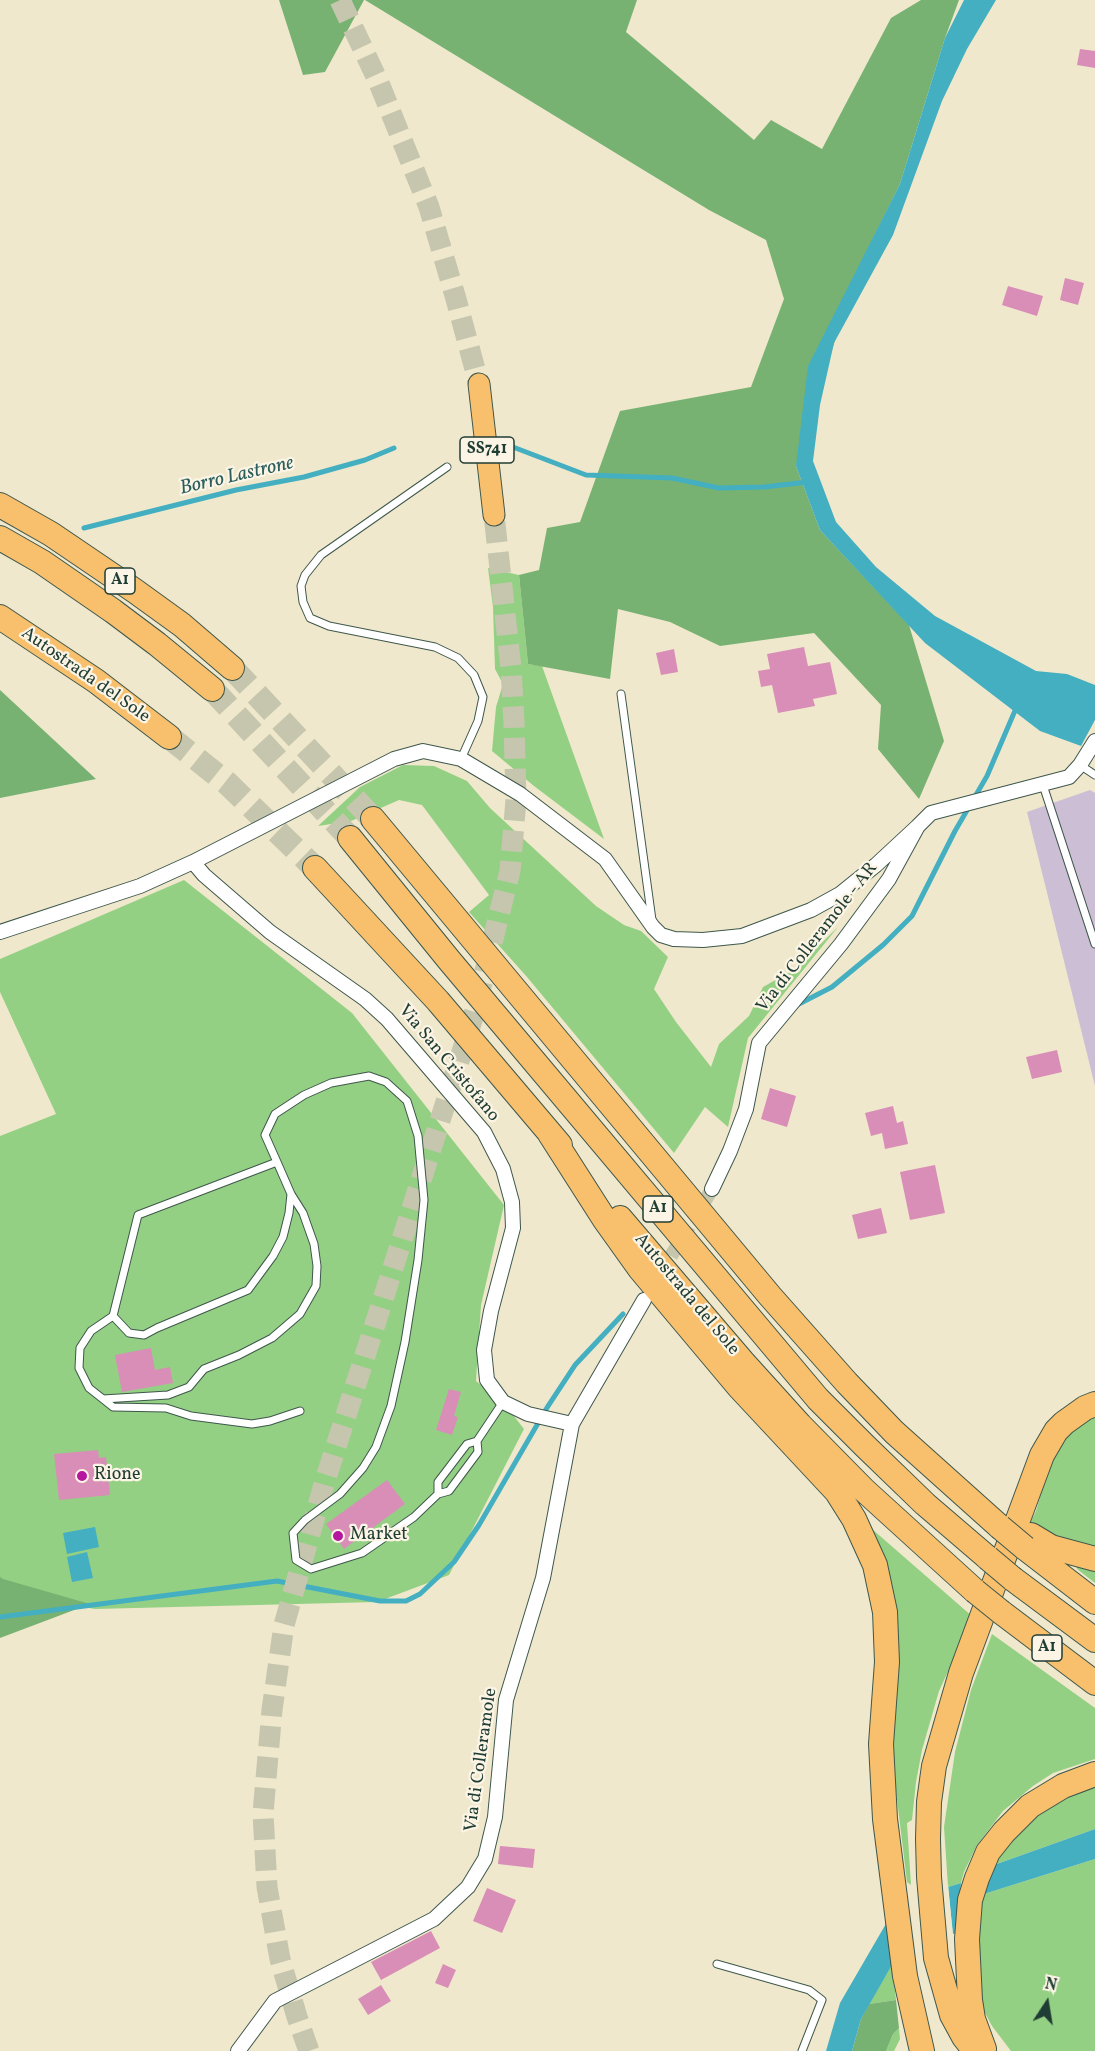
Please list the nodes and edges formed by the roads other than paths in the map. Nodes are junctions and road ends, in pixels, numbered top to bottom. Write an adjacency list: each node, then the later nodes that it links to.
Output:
1 (479, 384): 4 (main road, SS741)
2 (447, 467): 12 (lane)
3 (0, 505): 7 (highway, A1)
4 (494, 515)
5 (0, 538): 8 (highway, A1)
6 (0, 617): 10 (highway, Autostrada del Sole)
7 (232, 668)
8 (212, 690)
9 (621, 694): 21 (lane)
10 (169, 737)
11 (1092, 745): 13 (street, Via di Colleramole - AR)
12 (461, 759): 19 (street); 21 (street)
13 (1080, 765): 14 (lane); 15 (street, Via di Colleramole - AR)
14 (1095, 775)
15 (1042, 785): 17 (street, Via di Colleramole - AR); 23 (lane)
16 (373, 819): 37 (highway, A1, bridge)
17 (918, 826): 21 (street); 26 (street, Via di Colleramole - AR)
18 (350, 838): 40 (highway, Autostrada del Sole / A1, bridge)
19 (193, 862): 22 (street); 31 (street, Via San Cristofano)
20 (315, 868): 24 (highway, Autostrada del Sole / A1)
21 (653, 927)
22 (0, 932)
23 (1095, 944)
24 (550, 1134): 41 (highway, Autostrada del Sole / A1, bridge); 47 (highway)
25 (277, 1162): 27 (lane); 29 (lane); 36 (lane)
26 (712, 1189)
27 (291, 1194): 29 (lane); 30 (lane)
28 (644, 1300): 34 (street, Via di Colleramole)
29 (113, 1316): 30 (lane)
30 (103, 1400): 33 (lane)
31 (503, 1402): 34 (street); 35 (lane)
32 (1095, 1404): 44 (highway)
33 (300, 1411)
34 (572, 1424): 45 (street, Via di Colleramole)
35 (477, 1441): 36 (lane); 36 (lane)
36 (438, 1494)
37 (1028, 1542): 38 (highway); 39 (highway, A1)
38 (1095, 1560)
39 (1095, 1602)
40 (1095, 1640)
41 (1095, 1683)
42 (1095, 1774): 49 (highway)
43 (717, 1964): 46 (lane)
44 (939, 1999): 47 (highway); 48 (highway)
45 (238, 2051)
46 (802, 2051)
47 (923, 2051)
48 (975, 2051)
49 (984, 2051)

